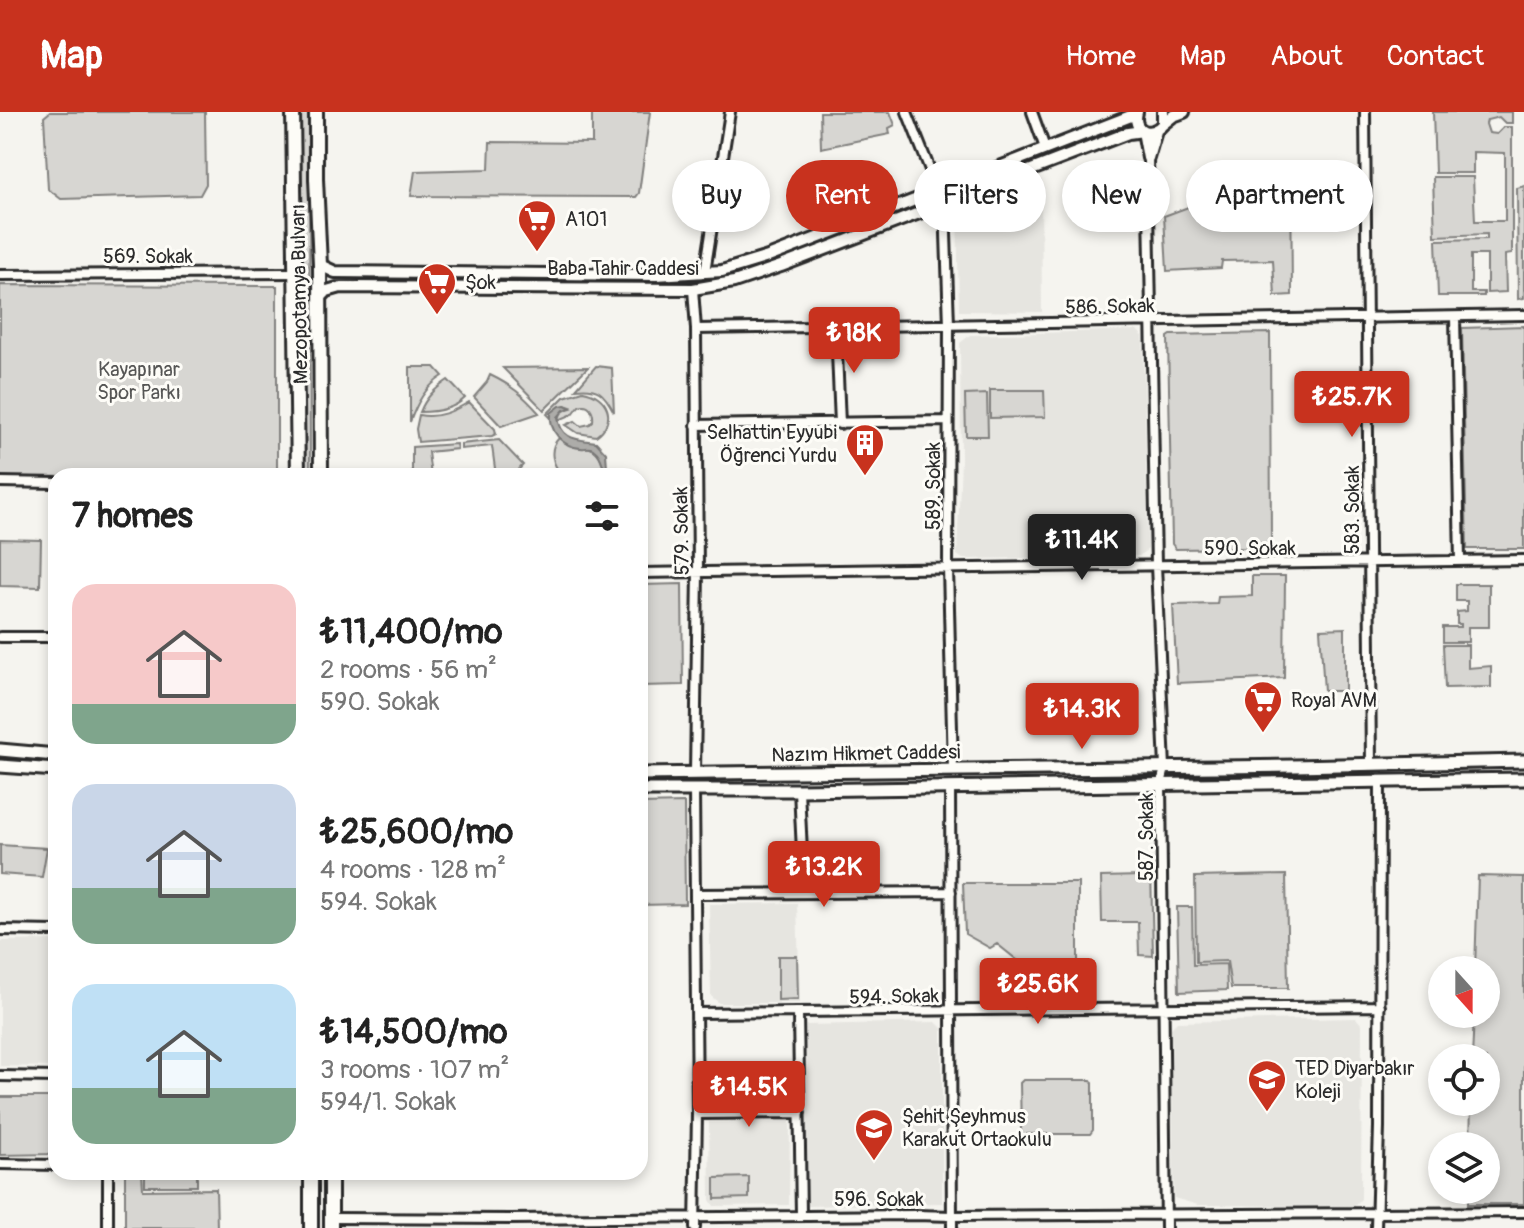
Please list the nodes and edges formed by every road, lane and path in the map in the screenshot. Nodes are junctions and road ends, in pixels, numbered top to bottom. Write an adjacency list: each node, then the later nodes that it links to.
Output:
1 (293, 112): 22 (main road)
2 (316, 112): 20 (main road, Mezopotamya Bulvarı)
3 (730, 112): 21 (street)
4 (907, 112): 14 (street)
5 (1032, 112): 12 (street)
6 (1163, 112): 10 (street)
7 (1184, 112): 10 (street)
8 (1365, 112): 28 (street, 583. Sokak)
9 (1136, 113): 11 (street); 12 (street, Baba Tahir Caddesi)
10 (1160, 128): 11 (street, Baba Tahir Caddesi); 13 (street)
11 (1143, 131): 13 (street); 16 (street, Baba Tahir Caddesi)
12 (1045, 148): 15 (street, Baba Tahir Caddesi)
13 (1148, 158): 29 (street, 587. Sokak)
14 (926, 160)
15 (1014, 160)
16 (1046, 164)
17 (914, 199): 21 (street, Baba Tahir Caddesi)
18 (914, 215): 24 (street, Baba Tahir Caddesi)
19 (946, 232): 30 (street, 589. Sokak)
20 (320, 265): 21 (street, Baba Tahir Caddesi); 25 (main road, Mezopotamya Bulvarı)
21 (705, 272)
22 (296, 273): 23 (street, 569. Sokak); 36 (main road)
23 (0, 275)
24 (693, 289): 25 (street, Baba Tahir Caddesi); 32 (street, 579. Sokak)
25 (320, 298): 37 (main road, Mezopotamya Bulvarı)
26 (1524, 315): 27 (street, 586. Sokak)
27 (1455, 317): 28 (street, 586. Sokak); 41 (street)
28 (1367, 318): 29 (street, 586. Sokak); 42 (street, 583. Sokak)
29 (1150, 321): 30 (street, 586. Sokak); 43 (street, 587. Sokak)
30 (949, 325): 31 (street, 586. Sokak); 33 (street, 589. Sokak)
31 (836, 328): 32 (street, 586. Sokak); 34 (street)
32 (696, 329): 35 (street, 579. Sokak)
33 (948, 421): 34 (street); 44 (street, 589. Sokak)
34 (840, 424): 35 (street)
35 (696, 425): 45 (street, 579. Sokak)
36 (298, 468)
37 (321, 468)
38 (0, 482): 39 (street)
39 (48, 483)
40 (1524, 560): 41 (street, 590. Sokak)
41 (1460, 561): 42 (street, 590. Sokak)
42 (1369, 563): 43 (street, 590. Sokak); 52 (street, 583. Sokak)
43 (1156, 565): 44 (street, 590. Sokak); 54 (street, 587. Sokak)
44 (948, 568): 45 (street, 590. Sokak); 56 (street, 589. Sokak)
45 (698, 572): 46 (street, 590. Sokak); 57 (street, 579. Sokak)
46 (648, 573)
47 (0, 637): 48 (street)
48 (48, 637)
49 (0, 750): 50 (main road)
50 (48, 754)
51 (1524, 761): 52 (main road, Nazım Hikmet Caddesi)
52 (1371, 765): 54 (main road, Nazım Hikmet Caddesi)
53 (0, 766): 55 (main road)
54 (1165, 768): 56 (main road, Nazım Hikmet Caddesi); 61 (street, 587. Sokak)
55 (48, 769)
56 (953, 770): 57 (main road, Nazım Hikmet Caddesi)
57 (695, 773): 58 (main road, Nazım Hikmet Caddesi)
58 (648, 774)
59 (1524, 779): 60 (main road, Nazım Hikmet Caddesi)
60 (1380, 781): 61 (main road, Nazım Hikmet Caddesi); 71 (street)
61 (1161, 784): 62 (main road, Nazım Hikmet Caddesi); 72 (street, 587. Sokak)
62 (950, 787): 65 (main road, Nazım Hikmet Caddesi); 66 (street)
63 (694, 789): 64 (main road, Nazım Hikmet Caddesi); 65 (main road, Nazım Hikmet Caddesi); 68 (street)
64 (648, 790)
65 (799, 790): 67 (street)
66 (951, 892): 67 (street); 73 (street)
67 (804, 893): 68 (street)
68 (696, 894): 74 (street)
69 (0, 930): 70 (street)
70 (48, 931)
71 (1380, 1006): 72 (street, 594. Sokak); 85 (street)
72 (1163, 1009): 73 (street, 594. Sokak); 88 (street, 587. Sokak)
73 (950, 1011): 75 (street, 594. Sokak); 89 (street)
74 (696, 1013): 75 (street, 594. Sokak); 79 (street)
75 (798, 1013): 78 (street)
76 (0, 1076): 77 (street)
77 (48, 1077)
78 (800, 1113): 79 (street); 87 (street)
79 (697, 1114): 90 (street)
80 (0, 1164): 81 (street)
81 (48, 1165)
82 (108, 1180): 92 (street)
83 (311, 1180): 93 (main road)
84 (331, 1180): 91 (main road)
85 (1376, 1212): 86 (street, 596. Sokak); 88 (street, 596. Sokak); 97 (street)
86 (1524, 1212)
87 (801, 1215): 89 (street, 596. Sokak); 90 (street, 596. Sokak)
88 (1165, 1215): 89 (street, 596. Sokak); 96 (street, 587. Sokak)
89 (952, 1216): 95 (street)
90 (694, 1217): 91 (street, 596. Sokak); 94 (street)
91 (331, 1223)
92 (108, 1228)
93 (311, 1228)
94 (695, 1228)
95 (952, 1228)
96 (1166, 1228)
97 (1376, 1228)

